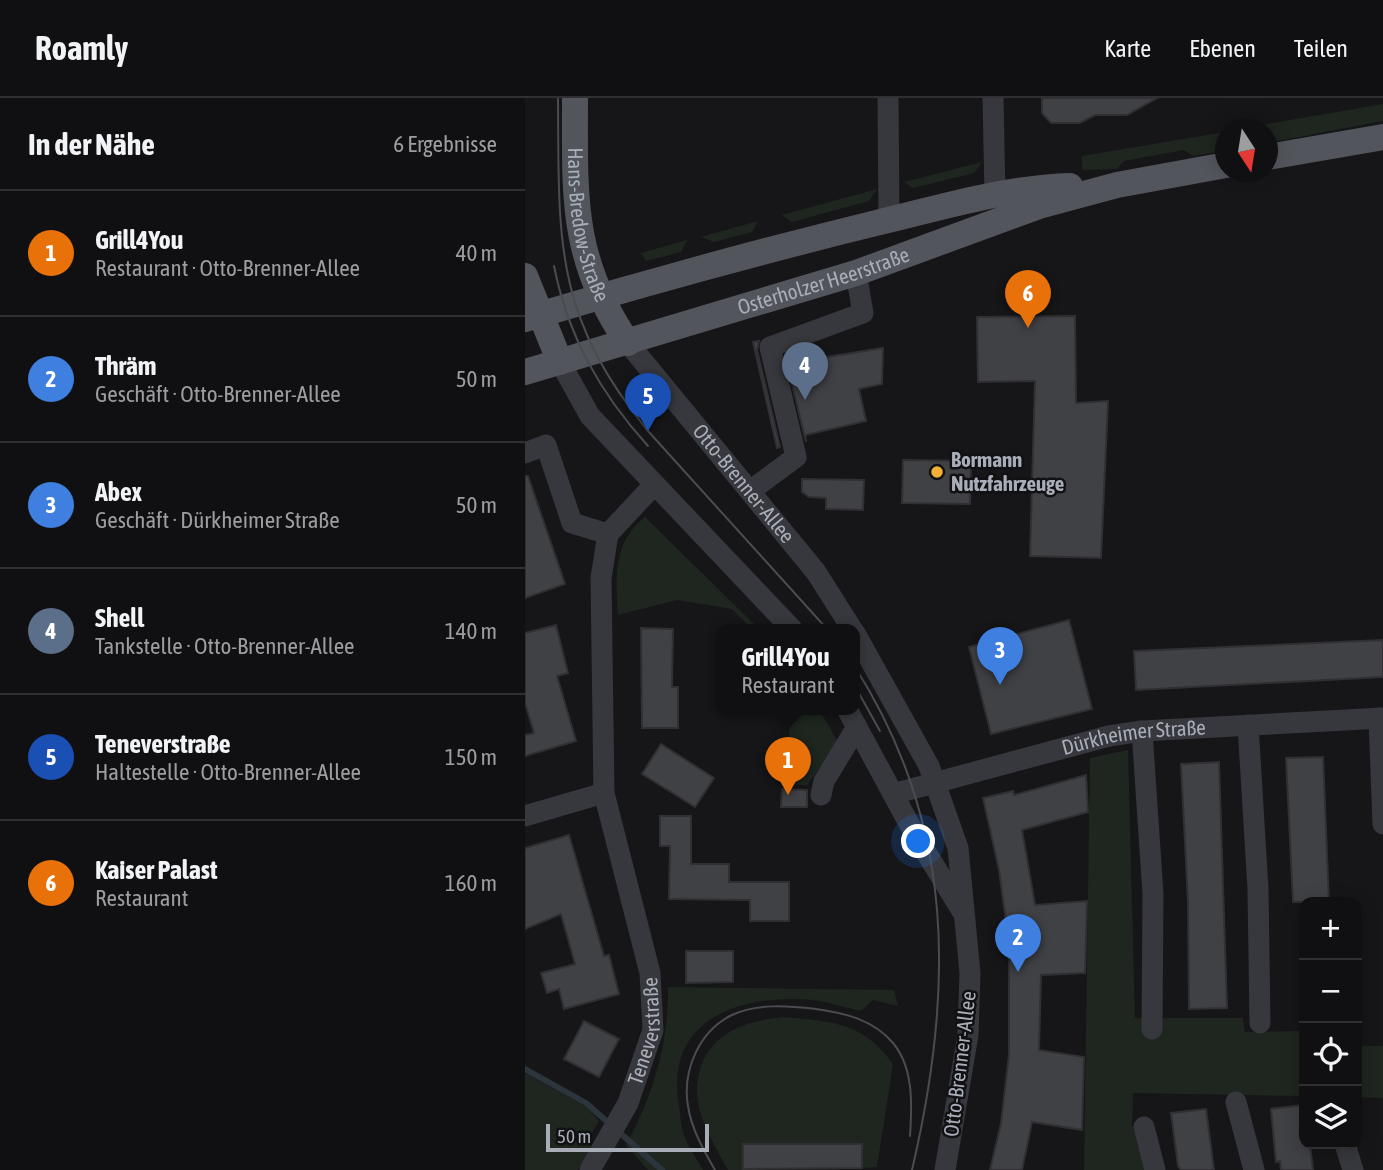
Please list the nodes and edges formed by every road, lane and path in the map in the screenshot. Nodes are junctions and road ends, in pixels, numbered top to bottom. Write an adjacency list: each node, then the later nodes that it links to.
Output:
1 (575, 98): 12 (main road, Hans-Bredow-Straße)
2 (888, 98): 9 (street)
3 (993, 98): 8 (street)
4 (1383, 136): 5 (main road)
5 (1278, 155)
6 (1215, 167): 7 (main road, Osterholzer Heerstraße)
7 (1117, 185): 8 (main road, Osterholzer Heerstraße); 10 (main road, Osterholzer Heerstraße)
8 (995, 195): 9 (main road, Osterholzer Heerstraße)
9 (888, 220): 12 (main road, Osterholzer Heerstraße)
10 (856, 273): 14 (main road, Osterholzer Heerstraße); 19 (street)
11 (525, 276): 13 (main road)
12 (600, 297): 13 (main road, Osterholzer Heerstraße); 14 (main road, Hans-Bredow-Straße)
13 (533, 316): 15 (main road)
14 (628, 343): 15 (main road, Osterholzer Heerstraße); 19 (street, Otto-Brenner-Allee)
15 (560, 362): 16 (main road, Osterholzer Heerstraße); 18 (street)
16 (525, 372)
17 (525, 453): 20 (street)
18 (655, 485): 20 (street); 21 (street)
19 (750, 491): 22 (street, Otto-Brenner-Allee)
20 (608, 534): 29 (street, Teneverstraße)
21 (787, 624)
22 (849, 624)
23 (860, 643): 28 (street, Otto-Brenner-Allee)
24 (852, 718): 30 (street); 31 (street, Otto-Brenner-Allee)
25 (1381, 718): 26 (street, Dürkheimer Straße); 33 (street)
26 (1248, 725): 27 (street, Dürkheimer Straße); 35 (street)
27 (1142, 731): 28 (street, Dürkheimer Straße); 36 (street)
28 (936, 781): 31 (street, Dürkheimer Straße); 34 (street, Otto-Brenner-Allee)
29 (604, 793): 32 (street); 40 (street, Teneverstraße)
30 (821, 794)
31 (893, 794): 34 (street, Otto-Brenner-Allee)
32 (525, 816)
33 (1383, 824)
34 (965, 915): 41 (street, Otto-Brenner-Allee)
35 (1260, 1023)
36 (1152, 1030)
37 (1235, 1102): 43 (street)
38 (1144, 1126): 42 (street)
39 (1347, 1149): 44 (street)
40 (590, 1170)
41 (945, 1170)
42 (1155, 1170)
43 (1254, 1170)
44 (1353, 1170)

